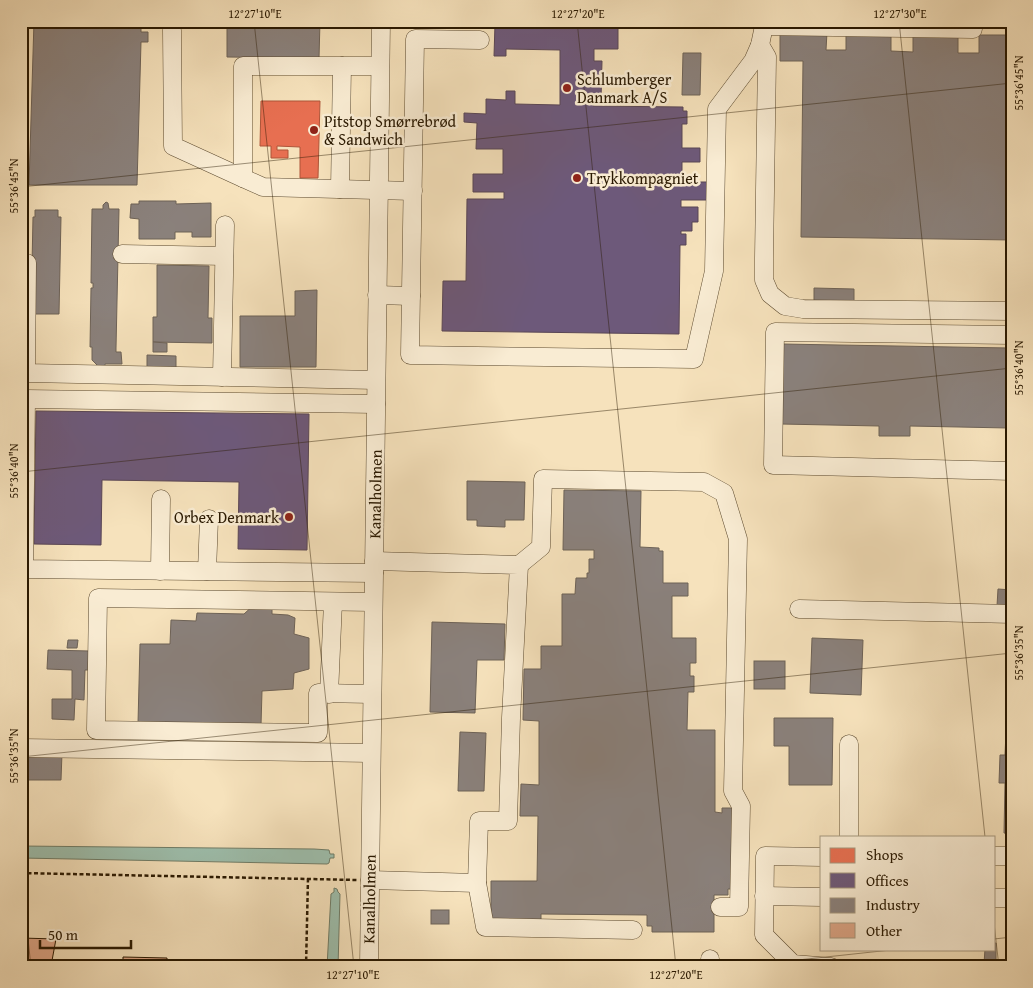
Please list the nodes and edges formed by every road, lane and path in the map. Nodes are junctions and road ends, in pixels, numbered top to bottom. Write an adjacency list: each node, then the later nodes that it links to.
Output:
1 (381, 21): 8 (street, Kanalholmen)
2 (765, 24): 3 (street); 6 (street)
3 (973, 29)
4 (172, 30): 9 (street)
5 (480, 40): 12 (street)
6 (760, 45): 18 (street); 19 (street)
7 (342, 66): 8 (street); 9 (street); 10 (street)
8 (380, 66): 11 (street, Kanalholmen)
9 (243, 178): 10 (street)
10 (340, 189): 11 (street)
11 (379, 189): 12 (street); 17 (street, Kanalholmen)
12 (413, 191): 18 (street)
13 (225, 225): 15 (street)
14 (122, 254): 15 (street)
15 (224, 256): 21 (street)
16 (27, 263): 21 (street)
17 (378, 295): 18 (street); 22 (street, Kanalholmen)
18 (411, 296)
19 (1012, 310)
20 (1012, 335): 24 (street)
21 (222, 377): 22 (street)
22 (376, 380): 23 (street, Kanalholmen)
23 (376, 404): 28 (street, Kanalholmen); 29 (street)
24 (1012, 470)
25 (161, 499): 29 (street)
26 (209, 519): 30 (street)
27 (519, 565): 28 (street); 47 (street); 52 (street)
28 (374, 567): 30 (street); 32 (street, Kanalholmen)
29 (160, 571): 30 (street)
30 (207, 571)
31 (332, 602): 32 (street); 35 (street); 35 (street)
32 (373, 602): 36 (street, Kanalholmen)
33 (799, 609): 34 (street)
34 (1012, 614)
35 (329, 694): 36 (street)
36 (372, 694): 39 (street, Kanalholmen)
37 (849, 744): 40 (street)
38 (21, 748): 39 (street)
39 (371, 753): 46 (street, Kanalholmen)
40 (849, 836)
41 (996, 856): 42 (street)
42 (1012, 856)
43 (820, 857): 48 (street)
44 (21, 873): 45 (path)
45 (308, 878): 46 (path); 55 (path)
46 (370, 880): 47 (street); 56 (street, Kanalholmen)
47 (477, 883): 53 (street)
48 (764, 896): 49 (street); 54 (street)
49 (820, 897)
50 (996, 898): 51 (street)
51 (1012, 898)
52 (720, 907)
53 (633, 930)
54 (821, 966)
55 (306, 967)
56 (369, 967)

